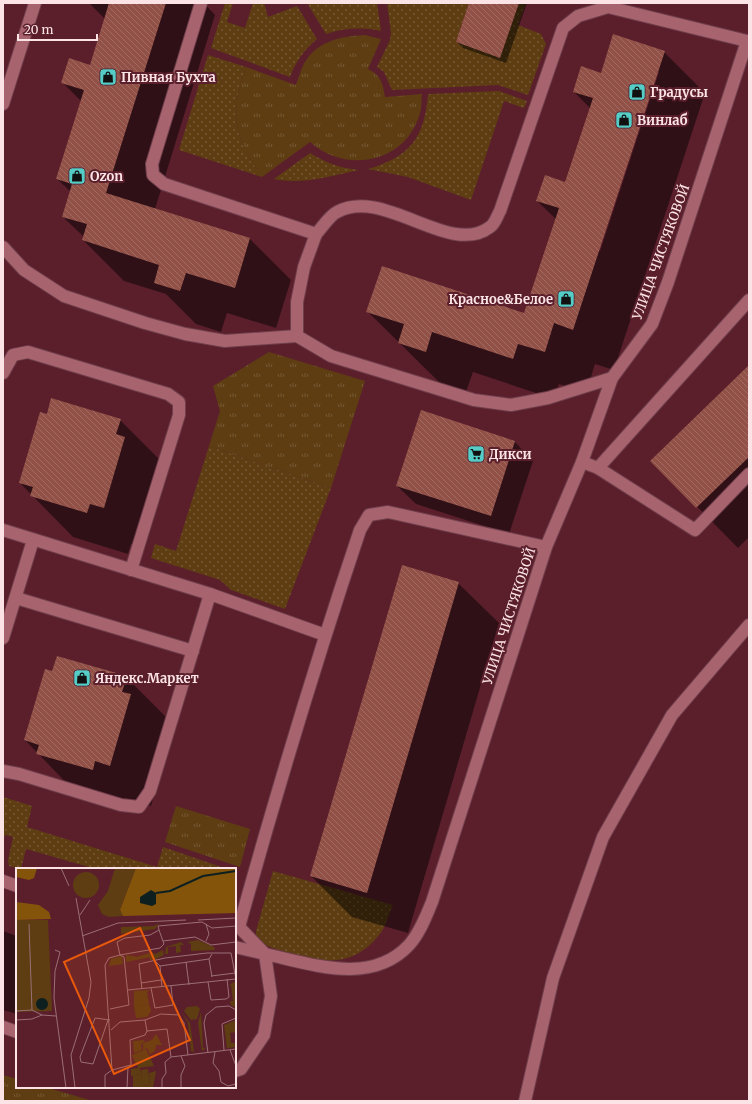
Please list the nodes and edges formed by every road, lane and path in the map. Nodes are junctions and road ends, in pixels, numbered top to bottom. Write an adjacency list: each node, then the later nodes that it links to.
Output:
1 (35, 3): 5 (street)
2 (201, 3): 6 (street)
3 (608, 5): 4 (street); 6 (street)
4 (748, 41): 11 (street, УЛИЦА ЧИСТЯКОВОЙ)
5 (3, 104)
6 (316, 234): 9 (street)
7 (3, 247): 9 (street)
8 (749, 300): 13 (street)
9 (297, 336): 11 (street)
10 (3, 373): 18 (street)
11 (612, 378): 12 (street, УЛИЦА ЧИСТЯКОВОЙ)
12 (582, 462): 13 (street); 17 (street, УЛИЦА ЧИСТЯКОВОЙ)
13 (598, 468): 14 (street)
14 (749, 474)
15 (3, 530): 16 (street)
16 (33, 540): 18 (street); 20 (street)
17 (546, 547): 22 (street); 29 (street, УЛИЦА ЧИСТЯКОВОЙ)
18 (131, 570): 19 (street)
19 (210, 594): 22 (street); 24 (street)
20 (16, 598): 23 (street); 24 (street)
21 (749, 625): 33 (street)
22 (325, 635): 29 (street)
23 (3, 638)
24 (193, 651): 25 (street)
25 (3, 771)
26 (3, 881): 27 (street)
27 (16, 886)
28 (236, 947): 29 (street, УЛИЦА ЧИСТЯКОВОЙ)
29 (265, 954): 32 (street)
30 (3, 1027): 31 (street)
31 (16, 1032)
32 (236, 1071)
33 (525, 1101)

